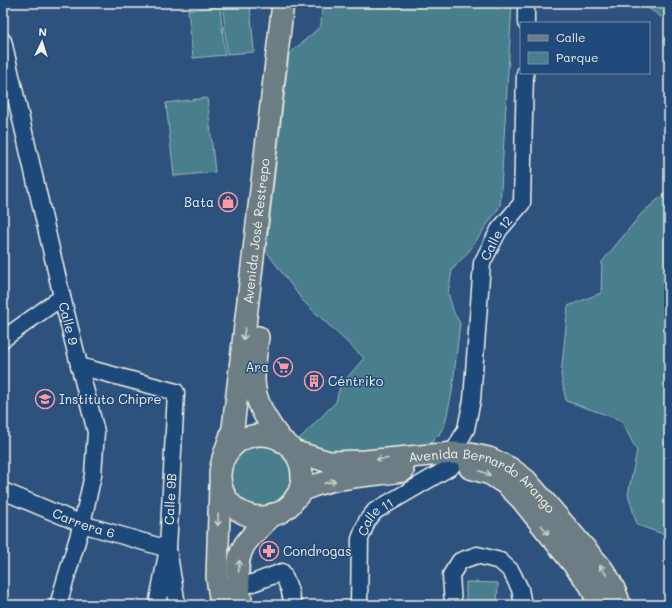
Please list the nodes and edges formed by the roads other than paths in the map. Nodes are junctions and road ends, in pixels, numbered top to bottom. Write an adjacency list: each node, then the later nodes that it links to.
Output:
1 (283, 3): 11 (main road, Avenida José Restrepo, one-way to 11)
2 (296, 3): 10 (main road, Avenida José Restrepo)
3 (526, 3): 4 (street)
4 (526, 22)
5 (3, 41): 7 (street, Calle 9)
6 (525, 74): 12 (street, Calle 12)
7 (62, 297): 8 (street); 9 (street, Calle 9)
8 (3, 339)
9 (79, 366): 17 (street, Calle 9); 18 (street, Calle 9B)
10 (288, 446): 11 (main road); 12 (main road, Avenida Bernardo Arango, one-way to 10); 15 (main road)
11 (224, 458): 13 (main road)
12 (452, 459): 15 (main road, Avenida Bernardo Arango, one-way to 12); 25 (street, Calle 11); 28 (main road, Avenida Bernardo Arango, one-way to 28); 29 (main road, Avenida Bernardo Arango, one-way to 12)
13 (220, 481): 16 (main road); 23 (main road, one-way to 23)
14 (3, 491): 17 (street, Carrera 6)
15 (295, 498): 16 (main road)
16 (273, 514): 19 (main road, one-way to 16)
17 (82, 524): 18 (street, Carrera 6); 20 (street, Calle 9)
18 (168, 549): 21 (street); 22 (street, Calle 9B)
19 (240, 596): 24 (street)
20 (58, 605)
21 (157, 605)
22 (177, 605)
23 (221, 605)
24 (293, 605)
25 (359, 605)
26 (453, 605): 27 (street)
27 (523, 605)
28 (599, 605)
29 (620, 605)

